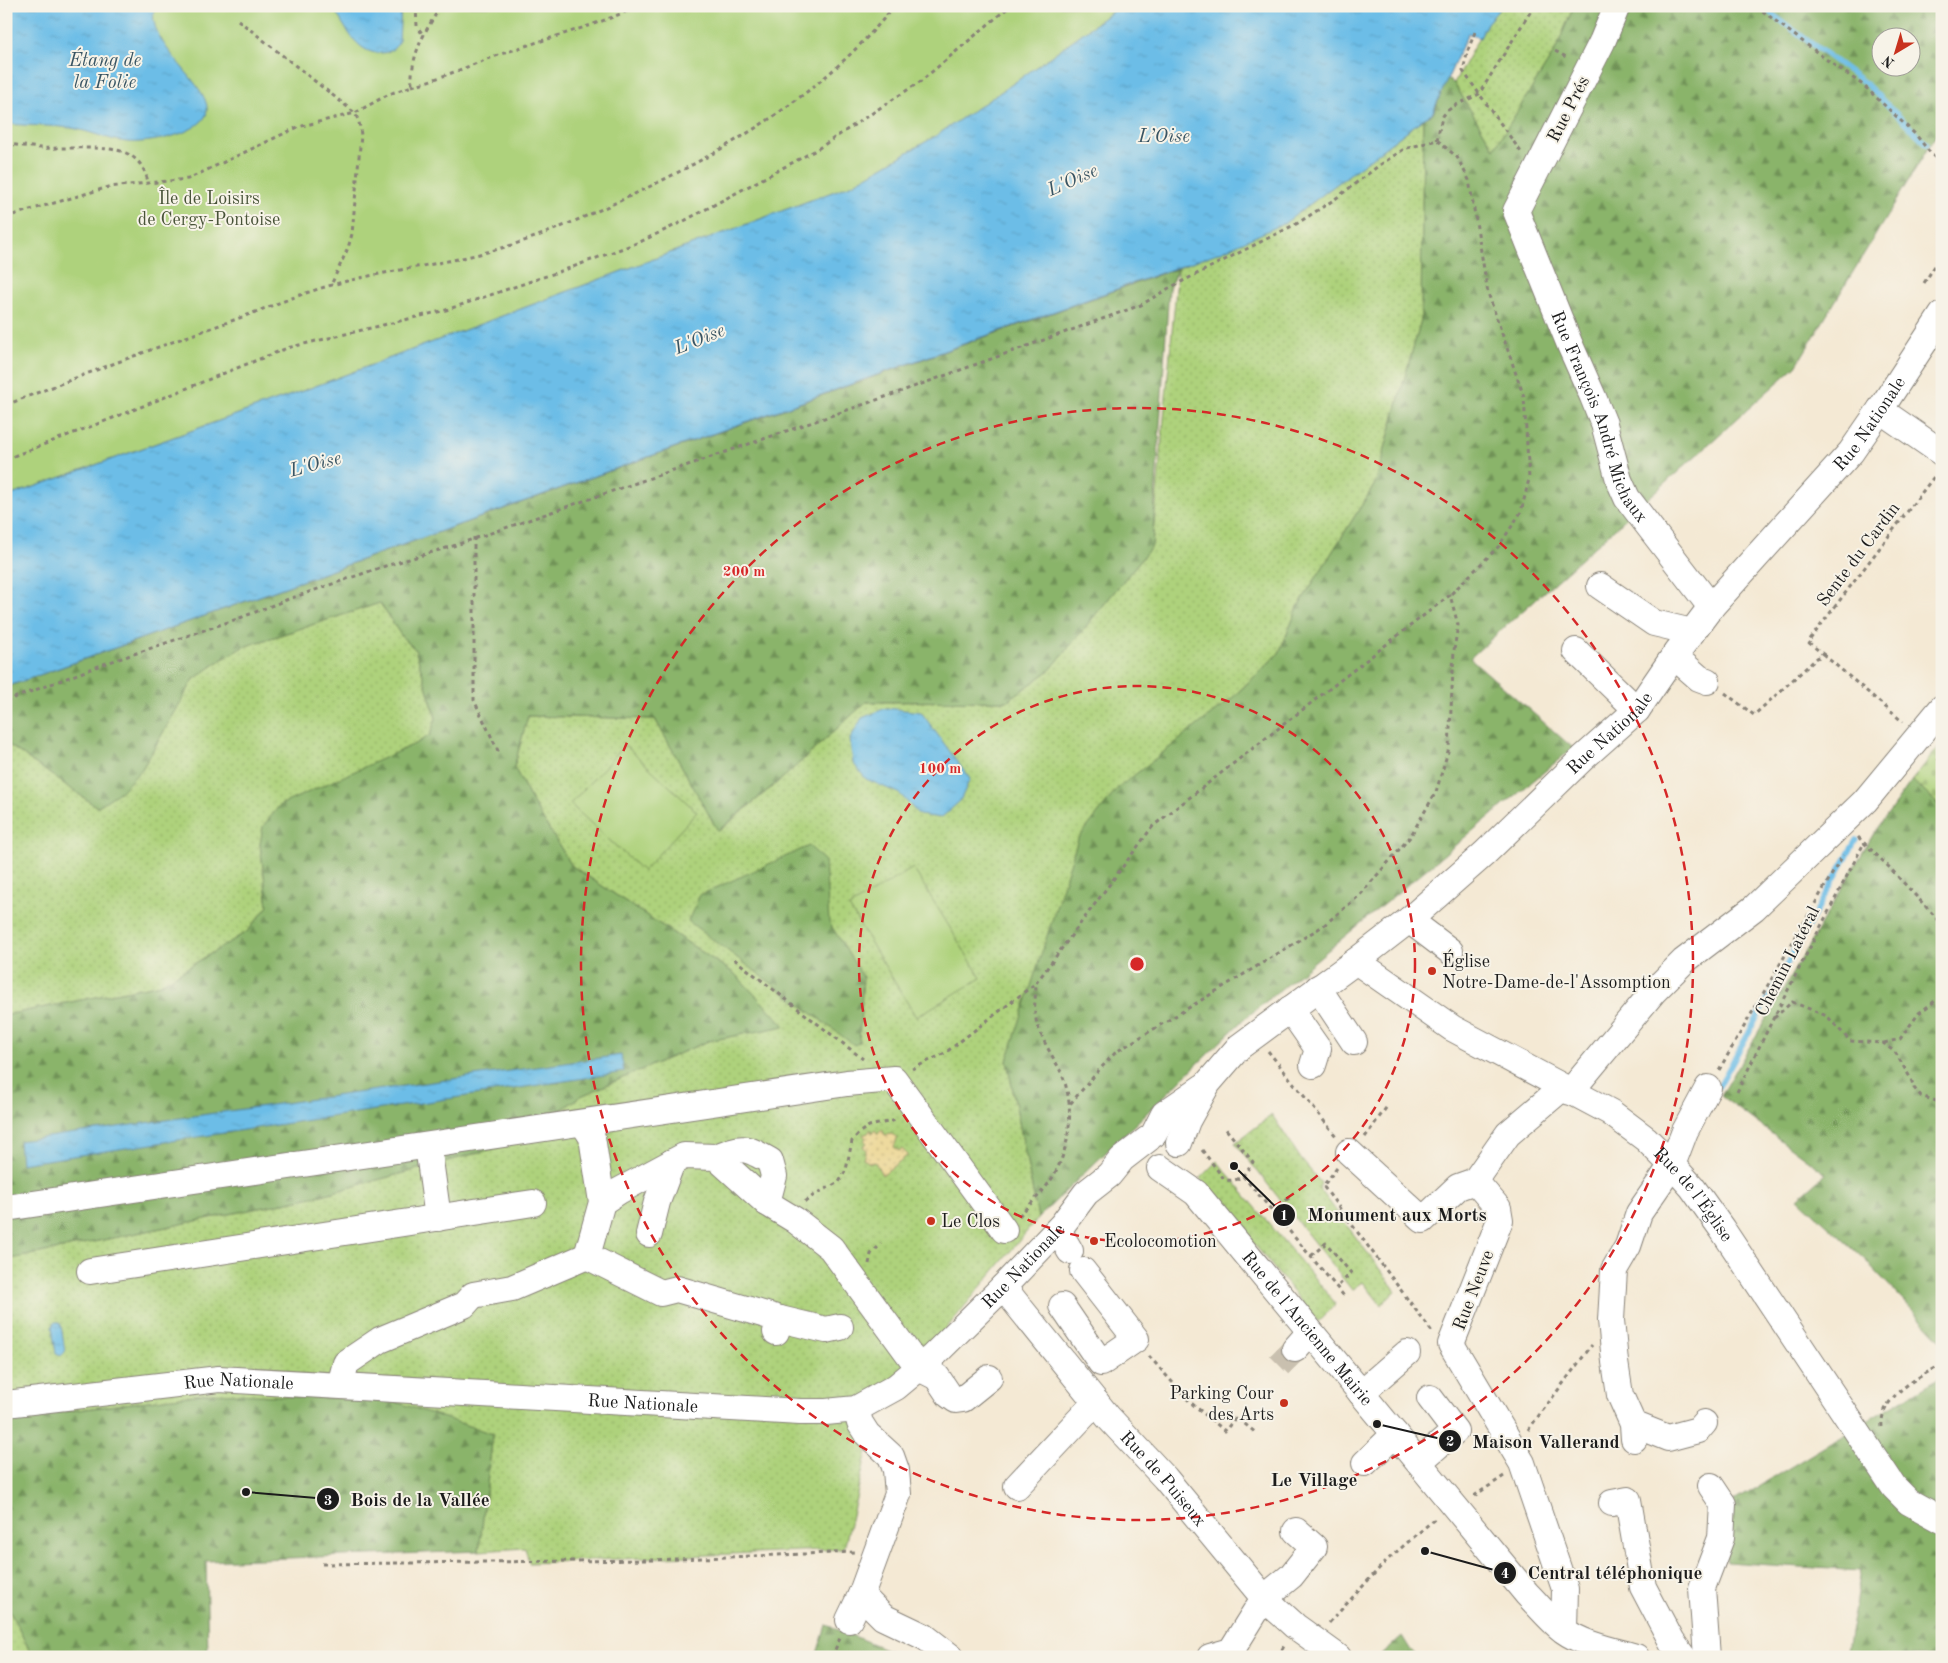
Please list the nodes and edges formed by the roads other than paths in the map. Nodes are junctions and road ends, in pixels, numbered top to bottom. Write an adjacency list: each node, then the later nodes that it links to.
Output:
1 (1617, 6): 2 (street, Rue Prés)
2 (1516, 211): 7 (street, Rue François André Michaux)
3 (1942, 315): 4 (street, Rue Nationale)
4 (1880, 410): 5 (street); 7 (street, Rue Nationale)
5 (1942, 453)
6 (1600, 586): 8 (street)
7 (1711, 607): 8 (street, Rue Nationale)
8 (1692, 632): 10 (street, Rue Nationale)
9 (1576, 651): 13 (street)
10 (1674, 656): 11 (street); 13 (street, Rue Nationale)
11 (1707, 681)
12 (1942, 708): 23 (street)
13 (1637, 710): 14 (street, Rue Nationale)
14 (1409, 920): 15 (street); 16 (street, Rue Nationale)
15 (1450, 951)
16 (1356, 962): 17 (street, Rue Nationale); 23 (street, Rue de l'Église)
17 (1318, 988): 18 (street, Rue Nationale); 19 (street)
18 (1290, 1009): 20 (street); 21 (street, Rue Nationale)
19 (1354, 1042)
20 (1313, 1065)
21 (1208, 1083): 25 (street, Rue Nationale); 27 (street, Rue Nationale)
22 (1708, 1088): 30 (street)
23 (1566, 1090): 30 (street, Rue de l'Église); 33 (street)
24 (583, 1123): 26 (street); 35 (street); 39 (street)
25 (1151, 1136): 27 (street); 31 (street); 32 (street, Rue Nationale)
26 (428, 1146): 37 (street); 38 (street)
27 (1187, 1147): 31 (street); 34 (street, Rue de l'Ancienne Mairie)
28 (1351, 1153): 33 (street)
29 (672, 1162): 35 (street); 40 (street); 49 (street)
30 (1672, 1165): 57 (street); 64 (street, Rue de l'Église)
31 (1157, 1166): 32 (street, Rue Nationale); 34 (street, Rue de l'Ancienne Mairie)
32 (1109, 1175): 41 (street, Rue Nationale)
33 (1475, 1181): 69 (street, Rue Neuve)
34 (1196, 1193): 52 (street, Rue de l'Ancienne Mairie)
35 (602, 1202): 42 (street)
36 (533, 1203): 38 (street)
37 (6, 1208)
38 (438, 1218): 43 (street)
39 (1004, 1230)
40 (649, 1234)
41 (1071, 1239): 44 (street, Rue Nationale); 48 (street)
42 (587, 1256): 46 (street); 51 (street)
43 (90, 1272)
44 (1003, 1287): 49 (street, Rue Nationale); 53 (street, Rue de Puiseux)
45 (1062, 1306): 48 (street)
46 (840, 1327)
47 (1407, 1353): 52 (street)
48 (1101, 1363): 53 (street)
49 (919, 1368): 50 (street); 56 (street, Rue Nationale)
50 (989, 1378)
51 (340, 1385): 55 (street, Rue Nationale); 56 (street, Rue Nationale)
52 (1361, 1393): 58 (street, Rue de l'Ancienne Mairie)
53 (1090, 1396): 61 (street); 67 (street, Rue de Puiseux)
54 (1430, 1398): 59 (street)
55 (6, 1404)
56 (856, 1409): 66 (street)
57 (1704, 1423)
58 (1395, 1434): 59 (street, Rue de l'Ancienne Mairie); 60 (street)
59 (1419, 1462): 69 (street, Rue de l'Ancienne Mairie)
60 (1365, 1463)
61 (1017, 1486)
62 (1711, 1486): 76 (street)
63 (1612, 1503): 75 (street)
64 (1942, 1520)
65 (1296, 1531): 67 (street)
66 (861, 1595): 68 (street); 70 (street)
67 (1264, 1598): 71 (street); 72 (street, Rue de Puiseux)
68 (849, 1620)
69 (1564, 1630): 73 (street); 74 (street, Rue de l'Ancienne Mairie)
70 (951, 1657)
71 (1210, 1657)
72 (1338, 1657)
73 (1580, 1657)
74 (1636, 1657)
75 (1683, 1657)
76 (1708, 1657)

